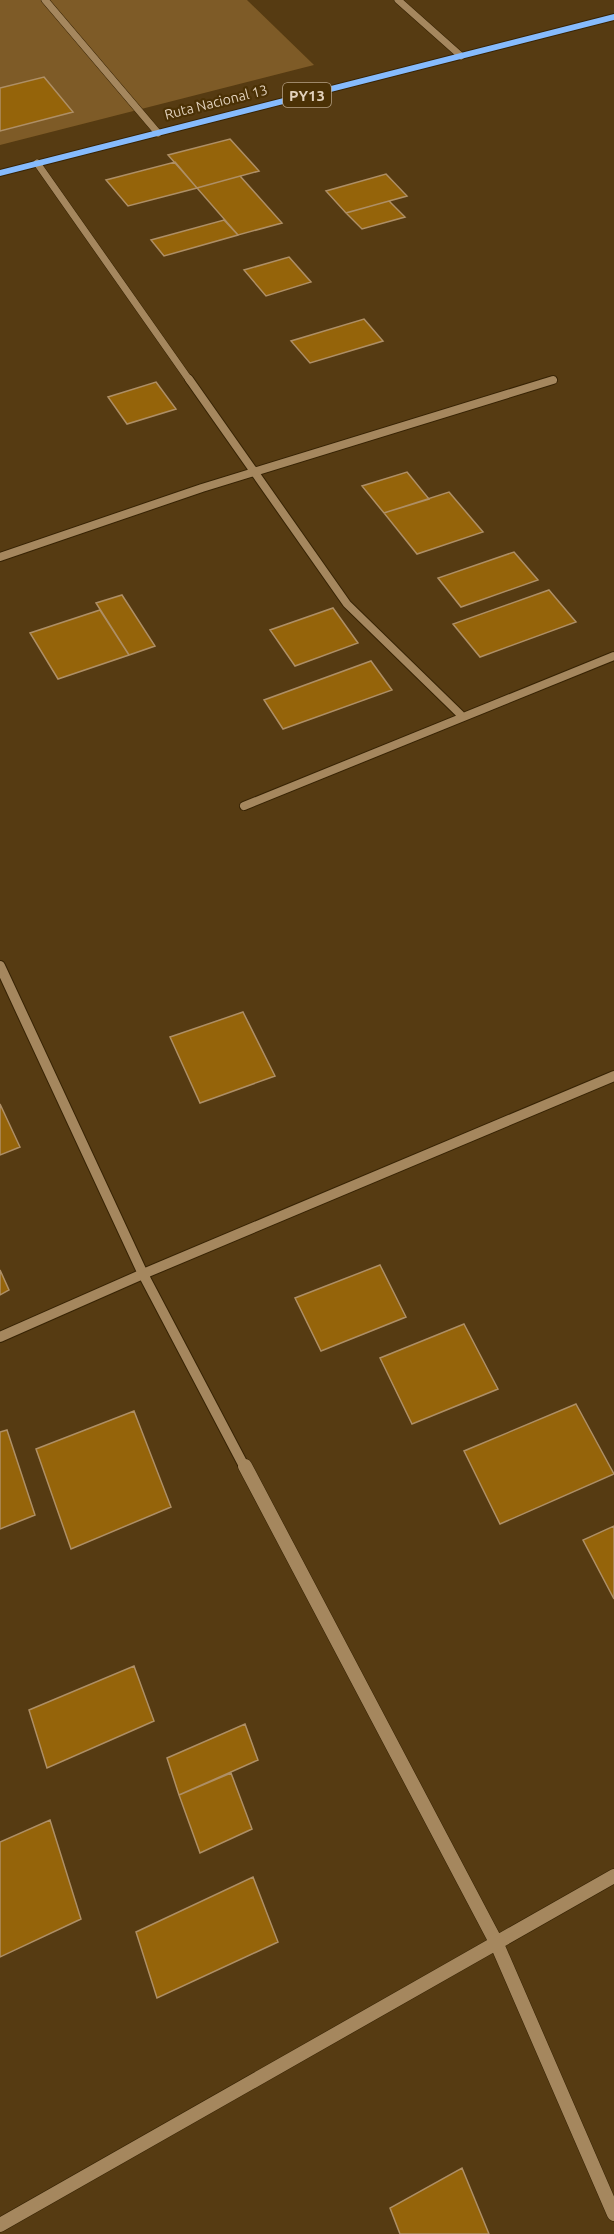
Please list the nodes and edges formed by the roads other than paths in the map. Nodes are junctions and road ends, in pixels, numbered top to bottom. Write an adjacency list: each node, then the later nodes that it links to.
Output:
1 (45, 0): 5 (street)
2 (398, 0): 4 (street)
3 (614, 17): 4 (highway, Ruta Nacional 13 / PY13)
4 (461, 56): 5 (highway, Ruta Nacional 13 / PY13)
5 (158, 132): 6 (highway, Ruta Nacional 13 / PY13)
6 (37, 163): 7 (highway, Ruta Nacional 13 / PY13); 9 (street)
7 (0, 172)
8 (553, 380): 9 (street)
9 (254, 472): 10 (street); 12 (street)
10 (0, 557)
11 (614, 656): 12 (street)
12 (463, 717): 13 (street)
13 (244, 806)
14 (0, 966): 16 (street)
15 (614, 1076): 16 (street)
16 (143, 1274): 17 (street); 19 (street)
17 (0, 1337)
18 (614, 1876): 19 (street)
19 (496, 1942): 20 (street); 21 (street)
20 (614, 2214)
21 (0, 2225)

